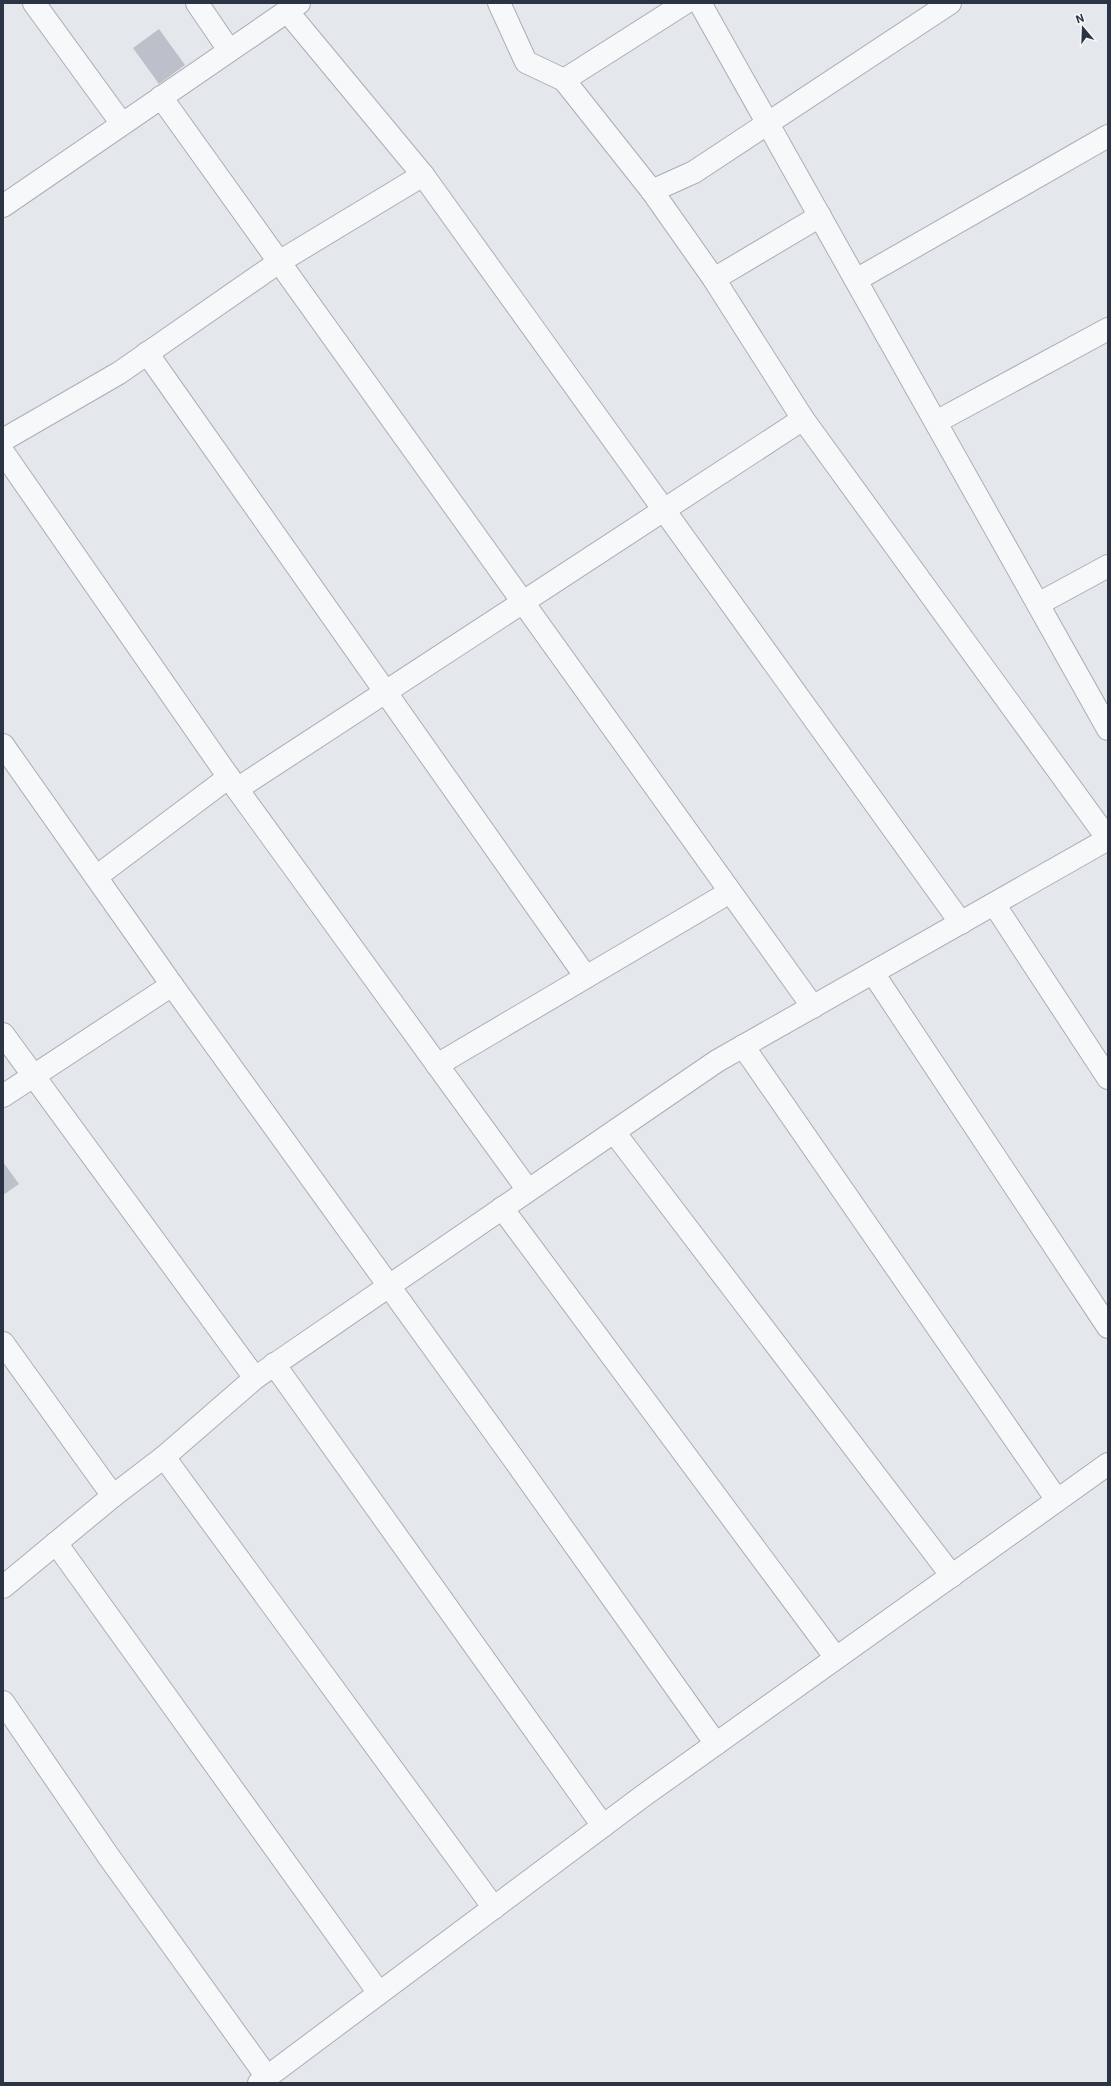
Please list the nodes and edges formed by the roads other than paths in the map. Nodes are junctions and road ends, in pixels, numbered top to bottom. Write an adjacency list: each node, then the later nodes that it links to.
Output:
1 (34, 3): 13 (street)
2 (197, 3): 9 (street)
3 (499, 3): 10 (street)
4 (685, 3): 8 (street)
5 (700, 3): 12 (street)
6 (950, 3): 12 (street)
7 (293, 7): 9 (street); 15 (street)
8 (664, 9): 10 (street)
9 (229, 50): 11 (street)
10 (564, 80): 16 (street)
11 (161, 97): 13 (street); 19 (street)
12 (768, 123): 16 (street); 18 (street)
13 (122, 124): 17 (street)
14 (1108, 136): 21 (street)
15 (423, 175): 19 (street); 28 (street)
16 (652, 191): 20 (street)
17 (3, 206)
18 (820, 216): 20 (street); 21 (street)
19 (279, 262): 23 (street); 30 (street)
20 (714, 278): 24 (street)
21 (856, 280): 25 (street)
22 (1108, 328): 25 (street)
23 (147, 353): 26 (street); 32 (street)
24 (803, 419): 28 (street); 36 (street)
25 (936, 422): 31 (street)
26 (3, 440)
27 (3, 452): 35 (street)
28 (664, 510): 30 (street); 40 (street)
29 (1108, 566): 31 (street)
30 (523, 602): 32 (street); 38 (street)
31 (1038, 604): 33 (street)
32 (386, 692): 35 (street); 42 (street)
33 (1108, 729)
34 (3, 745): 37 (street)
35 (233, 783): 37 (street); 47 (street)
36 (1108, 839): 39 (street)
37 (96, 877): 43 (street)
38 (730, 892): 42 (street); 44 (street)
39 (994, 904): 40 (street); 49 (street)
40 (961, 923): 41 (street)
41 (873, 973): 44 (street); 55 (street)
42 (586, 977): 47 (street)
43 (172, 985): 48 (street); 54 (street)
44 (813, 1007): 46 (street)
45 (3, 1034): 48 (street)
46 (743, 1046): 51 (street); 62 (street)
47 (437, 1065): 52 (street)
48 (33, 1076): 50 (street); 58 (street)
49 (1108, 1078)
50 (3, 1096)
51 (614, 1132): 52 (street); 64 (street)
52 (528, 1190): 53 (street)
53 (502, 1208): 54 (street); 66 (street)
54 (388, 1286): 57 (street); 68 (street)
55 (1108, 1327)
56 (3, 1343): 61 (street)
57 (274, 1364): 58 (street); 69 (street)
58 (255, 1378): 59 (street)
59 (164, 1457): 61 (street); 70 (street)
60 (1108, 1464): 62 (street)
61 (113, 1496): 63 (street)
62 (1057, 1500): 64 (street)
63 (56, 1543): 65 (street); 71 (street)
64 (952, 1576): 66 (street)
65 (3, 1587)
66 (836, 1658): 68 (street)
67 (3, 1702): 72 (street)
68 (716, 1744): 69 (street)
69 (603, 1826): 70 (street)
70 (494, 1908): 71 (street)
71 (379, 1993): 72 (street)
72 (263, 2080)

